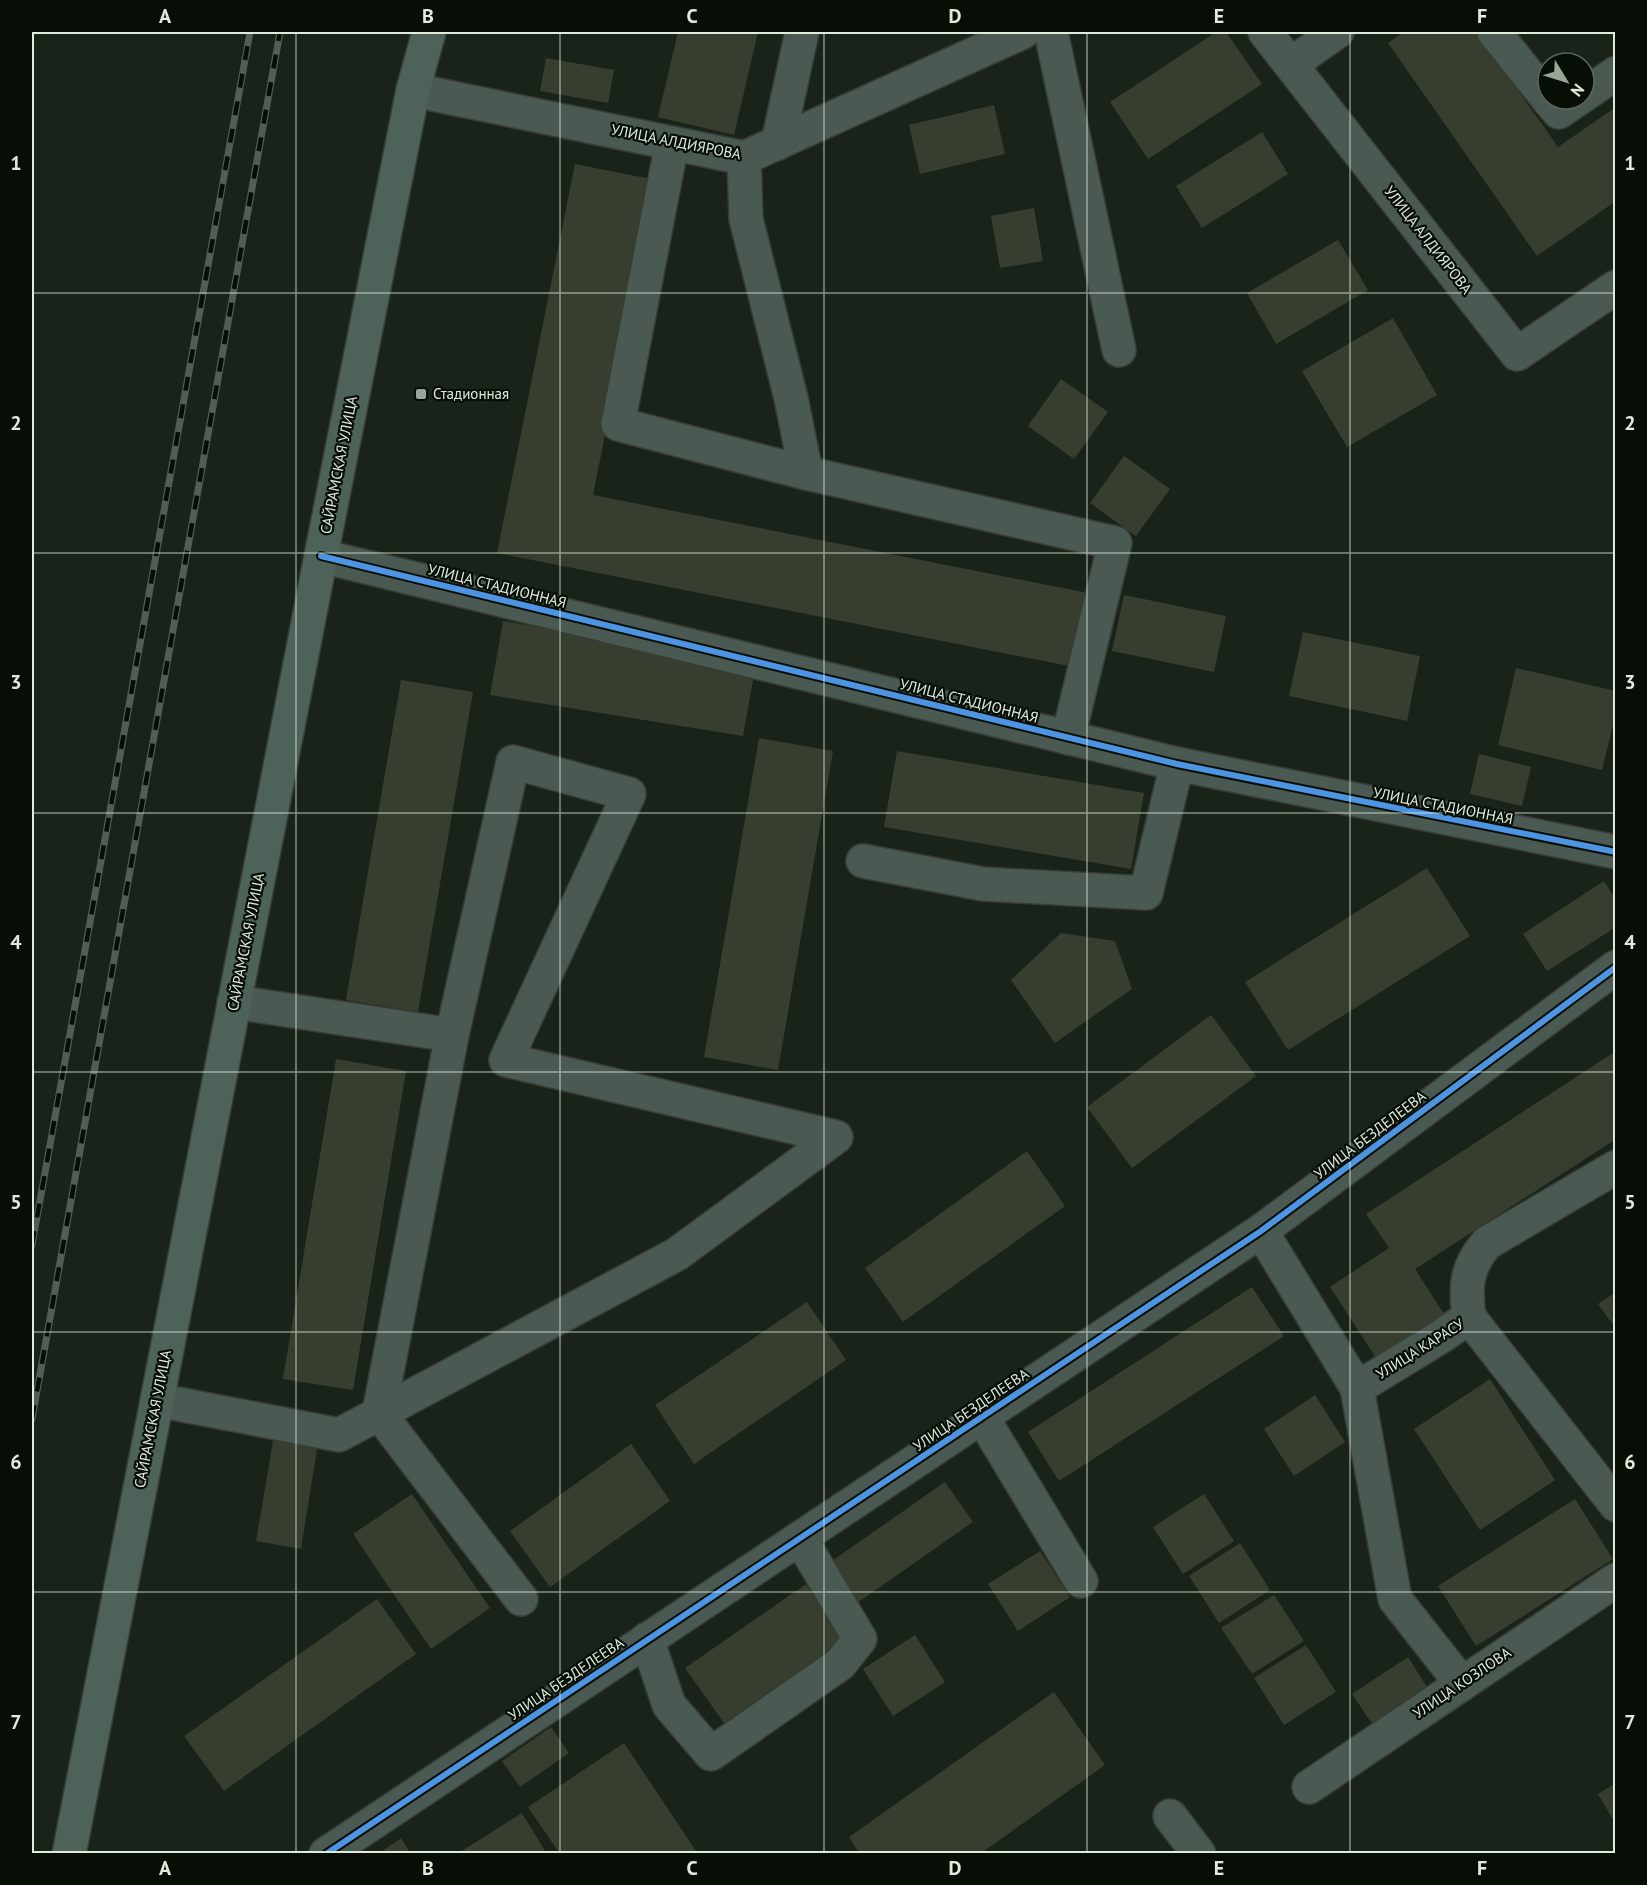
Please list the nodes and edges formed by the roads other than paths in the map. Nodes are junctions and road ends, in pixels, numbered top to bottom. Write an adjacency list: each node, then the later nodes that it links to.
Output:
1 (429, 32): 12 (main road, САЙРАМСКАЯ УЛИЦА)
2 (802, 32): 14 (street)
3 (1023, 32): 14 (street, УЛИЦА АЛДИЯРОВА)
4 (1051, 32): 17 (street)
5 (1265, 32): 8 (street, УЛИЦА АЛДИЯРОВА)
6 (1337, 32): 8 (street)
7 (1494, 32): 10 (street)
8 (1291, 64): 16 (street, УЛИЦА АЛДИЯРОВА)
9 (1616, 73): 11 (street)
10 (1536, 84)
11 (1596, 87)
12 (413, 90): 13 (street, УЛИЦА АЛДИЯРОВА); 19 (main road, САЙРАМСКАЯ УЛИЦА)
13 (672, 143): 15 (street, УЛИЦА АЛДИЯРОВА); 18 (street)
14 (778, 143): 15 (street, УЛИЦА АЛДИЯРОВА)
15 (744, 158): 18 (street)
16 (1616, 287)
17 (1119, 350)
18 (806, 474): 20 (street)
19 (321, 556): 20 (street, УЛИЦА СТАДИОННАЯ); 25 (main road, САЙРАМСКАЯ УЛИЦА)
20 (1068, 738): 21 (street, УЛИЦА СТАДИОННАЯ)
21 (1177, 764): 22 (street, УЛИЦА СТАДИОННАЯ); 23 (street)
22 (1616, 852)
23 (863, 861)
24 (1616, 967): 28 (street, УЛИЦА БЕЗДЕЛЕЕВА)
25 (234, 1002): 26 (street); 31 (main road, САЙРАМСКАЯ УЛИЦА)
26 (452, 1035): 32 (street); 32 (street)
27 (1616, 1167): 29 (street)
28 (1261, 1231): 30 (street); 33 (street, УЛИЦА БЕЗДЕЛЕЕВА)
29 (1468, 1317): 30 (street, УЛИЦА КАРАСУ); 34 (street, УЛИЦА КАРАСУ)
30 (1357, 1388): 40 (street)
31 (157, 1400): 32 (street); 43 (main road, САЙРАМСКАЯ УЛИЦА)
32 (379, 1413): 38 (street)
33 (982, 1417): 35 (street, УЛИЦА БЕЗДЕЛЕЕВА); 37 (street)
34 (1616, 1505)
35 (800, 1538): 39 (street, УЛИЦА БЕЗДЕЛЕЕВА); 39 (street)
36 (1616, 1580): 40 (street, УЛИЦА КОЗЛОВА)
37 (1081, 1581)
38 (521, 1599)
39 (648, 1639): 44 (street, УЛИЦА БЕЗДЕЛЕЕВА)
40 (1461, 1684): 41 (street, УЛИЦА КОЗЛОВА)
41 (1309, 1787)
42 (1170, 1816): 45 (street)
43 (69, 1854)
44 (326, 1854)
45 (1199, 1854)

